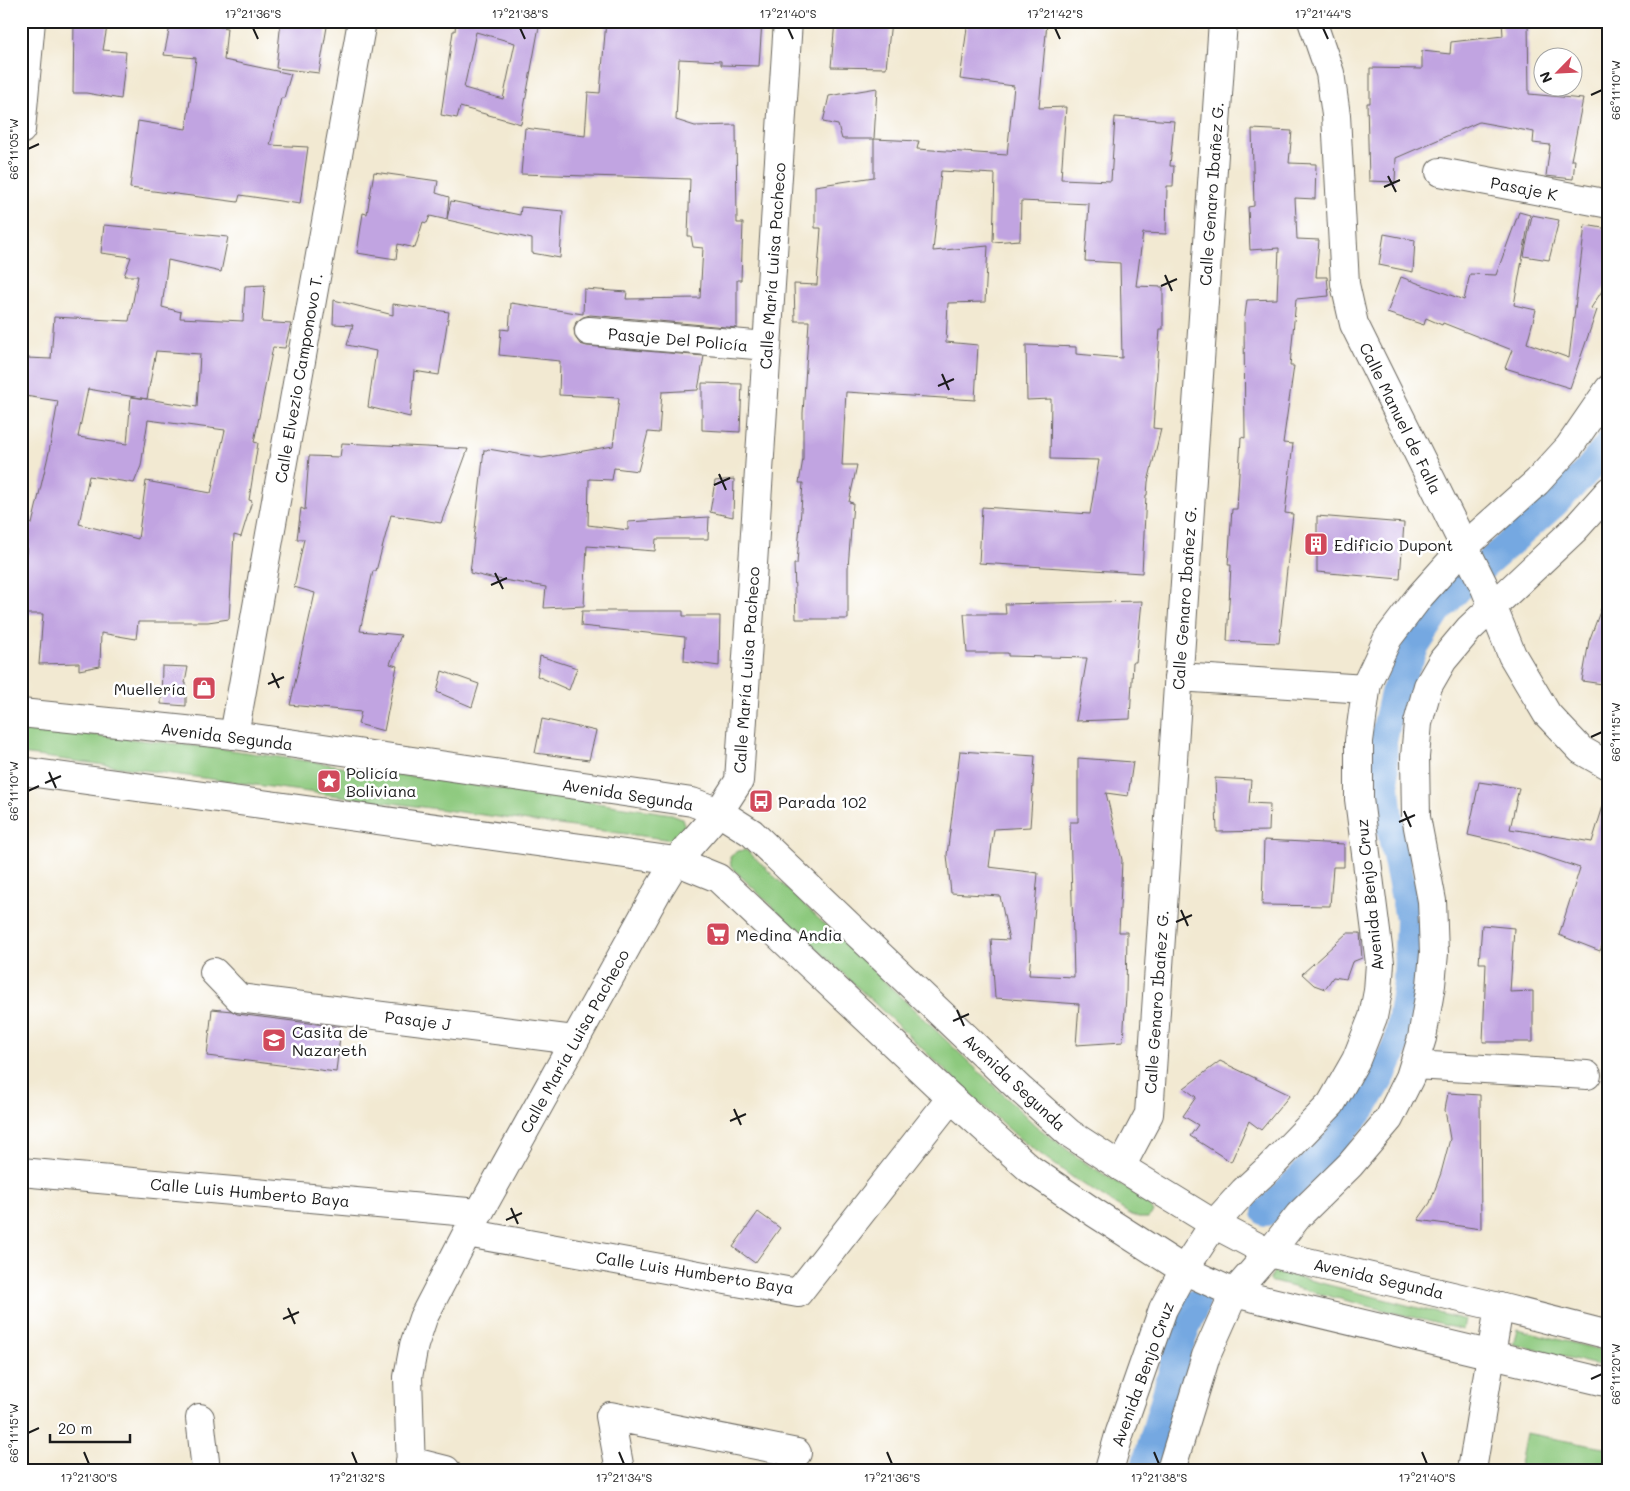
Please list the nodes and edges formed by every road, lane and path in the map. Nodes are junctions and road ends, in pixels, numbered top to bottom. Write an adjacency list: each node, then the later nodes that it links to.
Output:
1 (31, 21): 6 (street)
2 (362, 21): 19 (street, Calle Elvezio Camponovo T.)
3 (788, 21): 11 (street, Calle María Luisa Pacheco)
4 (1223, 21): 16 (street, Calle Genaro Ibañez G.)
5 (1312, 21): 14 (street, Calle Manuel de Falla)
6 (24, 62): 7 (street)
7 (21, 130)
8 (1440, 172): 9 (street, Pasaje K)
9 (1609, 204)
10 (589, 332): 11 (street, Pasaje Del Policía)
11 (766, 346): 22 (street, Calle María Luisa Pacheco)
12 (1609, 389): 14 (street, Avenida Benjo Cruz)
13 (1609, 491): 15 (street)
14 (1468, 555): 15 (street, Calle Manuel de Falla); 17 (street, Avenida Benjo Cruz)
15 (1489, 597): 20 (street, Calle Manuel de Falla); 26 (street)
16 (1178, 677): 17 (street); 29 (street, Calle Genaro Ibañez G.)
17 (1366, 689): 32 (street, Avenida Benjo Cruz)
18 (21, 713): 19 (street, Avenida Segunda)
19 (234, 735): 22 (street, Avenida Segunda)
20 (1609, 766)
21 (21, 770): 23 (street)
22 (719, 812): 23 (street, Calle María Luisa Pacheco); 29 (street, Avenida Segunda)
23 (676, 861): 25 (street, Calle María Luisa Pacheco); 28 (street)
24 (214, 972): 25 (street, Pasaje J)
25 (574, 1040): 31 (street, Calle María Luisa Pacheco)
26 (1414, 1065): 27 (street); 33 (street)
27 (1587, 1075)
28 (951, 1098): 31 (street, Calle Luis Humberto Baya); 34 (street)
29 (1121, 1167): 32 (street, Avenida Segunda)
30 (21, 1172): 31 (street, Calle Luis Humberto Baya)
31 (473, 1223): 42 (street, Calle María Luisa Pacheco)
32 (1214, 1224): 33 (street, Avenida Segunda); 34 (street, Avenida Benjo Cruz)
33 (1269, 1253): 35 (street); 36 (street, Avenida Segunda)
34 (1184, 1270): 35 (street); 46 (street, Avenida Benjo Cruz)
35 (1234, 1293): 38 (street); 47 (street)
36 (1499, 1307): 37 (street, Avenida Segunda); 38 (street)
37 (1609, 1335)
38 (1491, 1356): 39 (street); 48 (street)
39 (1609, 1383)
40 (200, 1418): 43 (street)
41 (797, 1453): 45 (street)
42 (411, 1465): 44 (street)
43 (206, 1470)
44 (446, 1470)
45 (620, 1470)
46 (1109, 1470)
47 (1171, 1470)
48 (1472, 1470)

